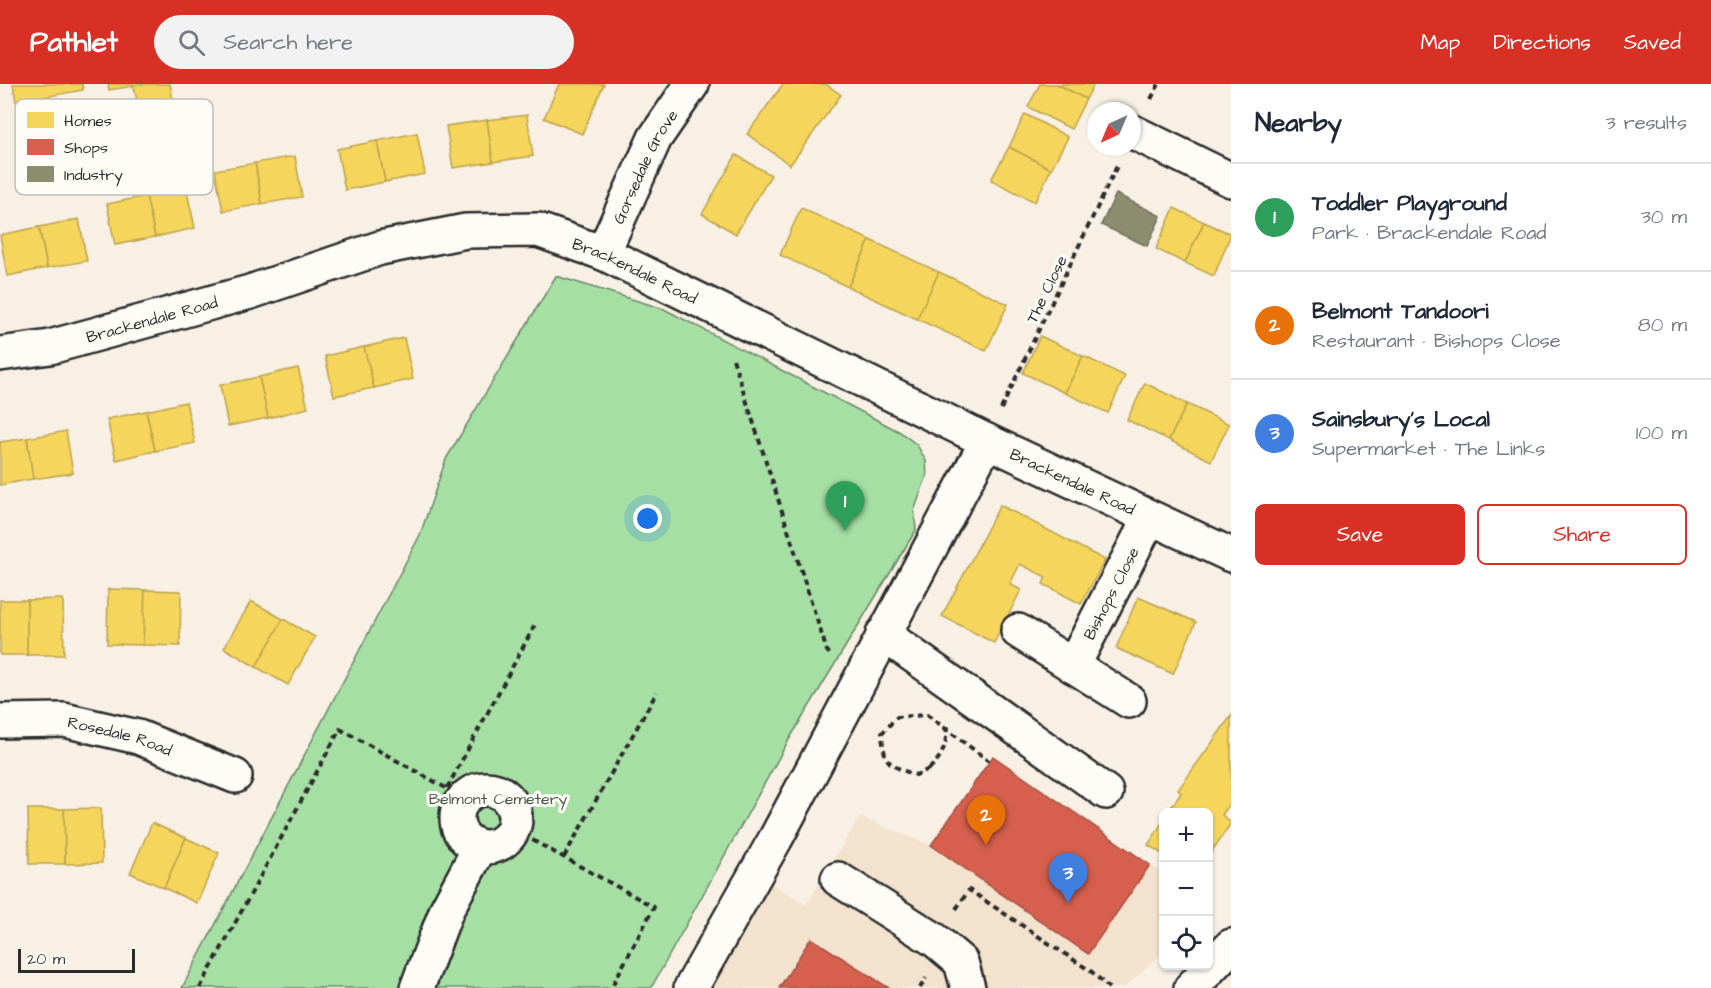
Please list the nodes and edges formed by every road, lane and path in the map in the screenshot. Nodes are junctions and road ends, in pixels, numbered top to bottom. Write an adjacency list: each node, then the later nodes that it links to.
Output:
1 (692, 84): 5 (street, Gorsedale Grove)
2 (1141, 150): 4 (street)
3 (1122, 156): 8 (path, The Close)
4 (1231, 180)
5 (603, 253): 6 (street, Brackendale Road); 7 (street, Brackendale Road)
6 (718, 310): 8 (street, Brackendale Road); 16 (path)
7 (0, 354)
8 (987, 441): 9 (street, Brackendale Road); 13 (street)
9 (1149, 519): 10 (street, Brackendale Road); 14 (street, Bishops Close)
10 (1231, 555)
11 (535, 625): 23 (path)
12 (1018, 631): 14 (street)
13 (883, 634): 15 (street); 16 (street)
14 (1074, 666): 18 (street)
15 (948, 681): 20 (path, bridge); 22 (street)
16 (857, 683): 33 (street)
17 (657, 692): 26 (path)
18 (1129, 701)
19 (0, 721): 21 (street, Rosedale Road)
20 (989, 761)
21 (234, 776)
22 (1106, 792)
23 (456, 793): 24 (street); 25 (street); 30 (path)
24 (514, 830): 25 (street); 26 (path)
25 (480, 847): 31 (street)
26 (564, 857): 32 (path)
27 (838, 879): 34 (street)
28 (1231, 946): 36 (street)
29 (1059, 951): 35 (path)
30 (200, 988)
31 (417, 988)
32 (612, 988)
33 (691, 988)
34 (968, 988)
35 (1109, 988)
36 (1191, 988)

